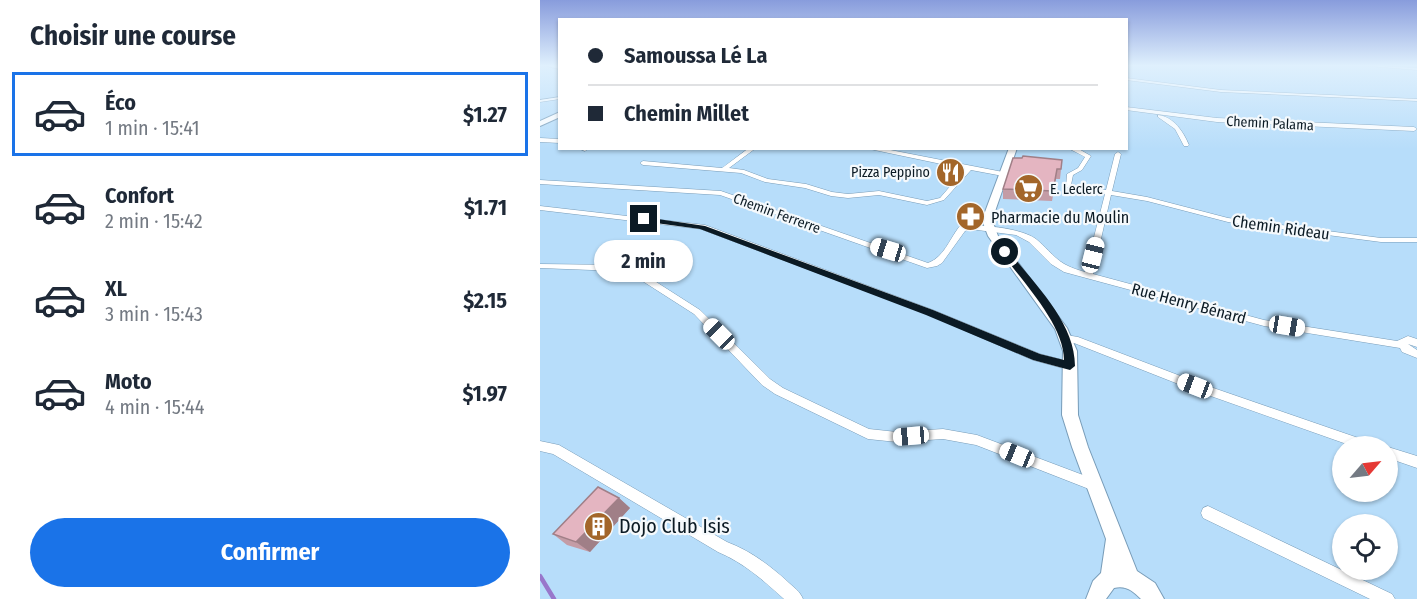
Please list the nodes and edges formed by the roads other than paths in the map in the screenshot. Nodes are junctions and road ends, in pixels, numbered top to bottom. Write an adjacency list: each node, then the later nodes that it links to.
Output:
1 (1264, 93): 3 (street)
2 (558, 98): 4 (street)
3 (1417, 100)
4 (540, 102)
5 (1128, 108): 7 (street)
6 (558, 115): 8 (main road)
7 (1166, 116): 9 (street, Chemin Palama); 12 (street)
8 (540, 124)
9 (1414, 129)
10 (540, 140): 11 (street)
11 (558, 141)
12 (1186, 146)
13 (748, 150): 19 (street)
14 (878, 150): 20 (street)
15 (1012, 150): 21 (main road)
16 (1075, 150): 23 (street, Chemin Rideau)
17 (1118, 154): 23 (street)
18 (643, 164): 19 (street)
19 (724, 169): 20 (street)
20 (968, 169): 21 (street)
21 (1003, 174): 25 (main road)
22 (540, 182): 25 (street, Chemin Ferrerre)
23 (1109, 193): 26 (street, Chemin Rideau); 28 (street)
24 (540, 208): 33 (street)
25 (989, 229): 28 (street, Rue Henry Bénard); 29 (main road)
26 (1417, 240)
27 (540, 266): 38 (street)
28 (1088, 276): 31 (street, Rue Henry Bénard)
29 (1066, 339): 33 (main road); 34 (street)
30 (1417, 343): 31 (street, Rue Henry Bénard)
31 (1402, 345): 32 (street, Rue Henry Bénard)
32 (1417, 354)
33 (1070, 366): 38 (main road)
34 (1338, 436)
35 (540, 446): 41 (street)
36 (1398, 456): 37 (street)
37 (1417, 462)
38 (1096, 486): 40 (main road)
39 (1208, 513): 44 (street)
40 (1120, 578): 42 (main road); 43 (main road)
41 (795, 599)
42 (1096, 599)
43 (1154, 599)
44 (1387, 599)

